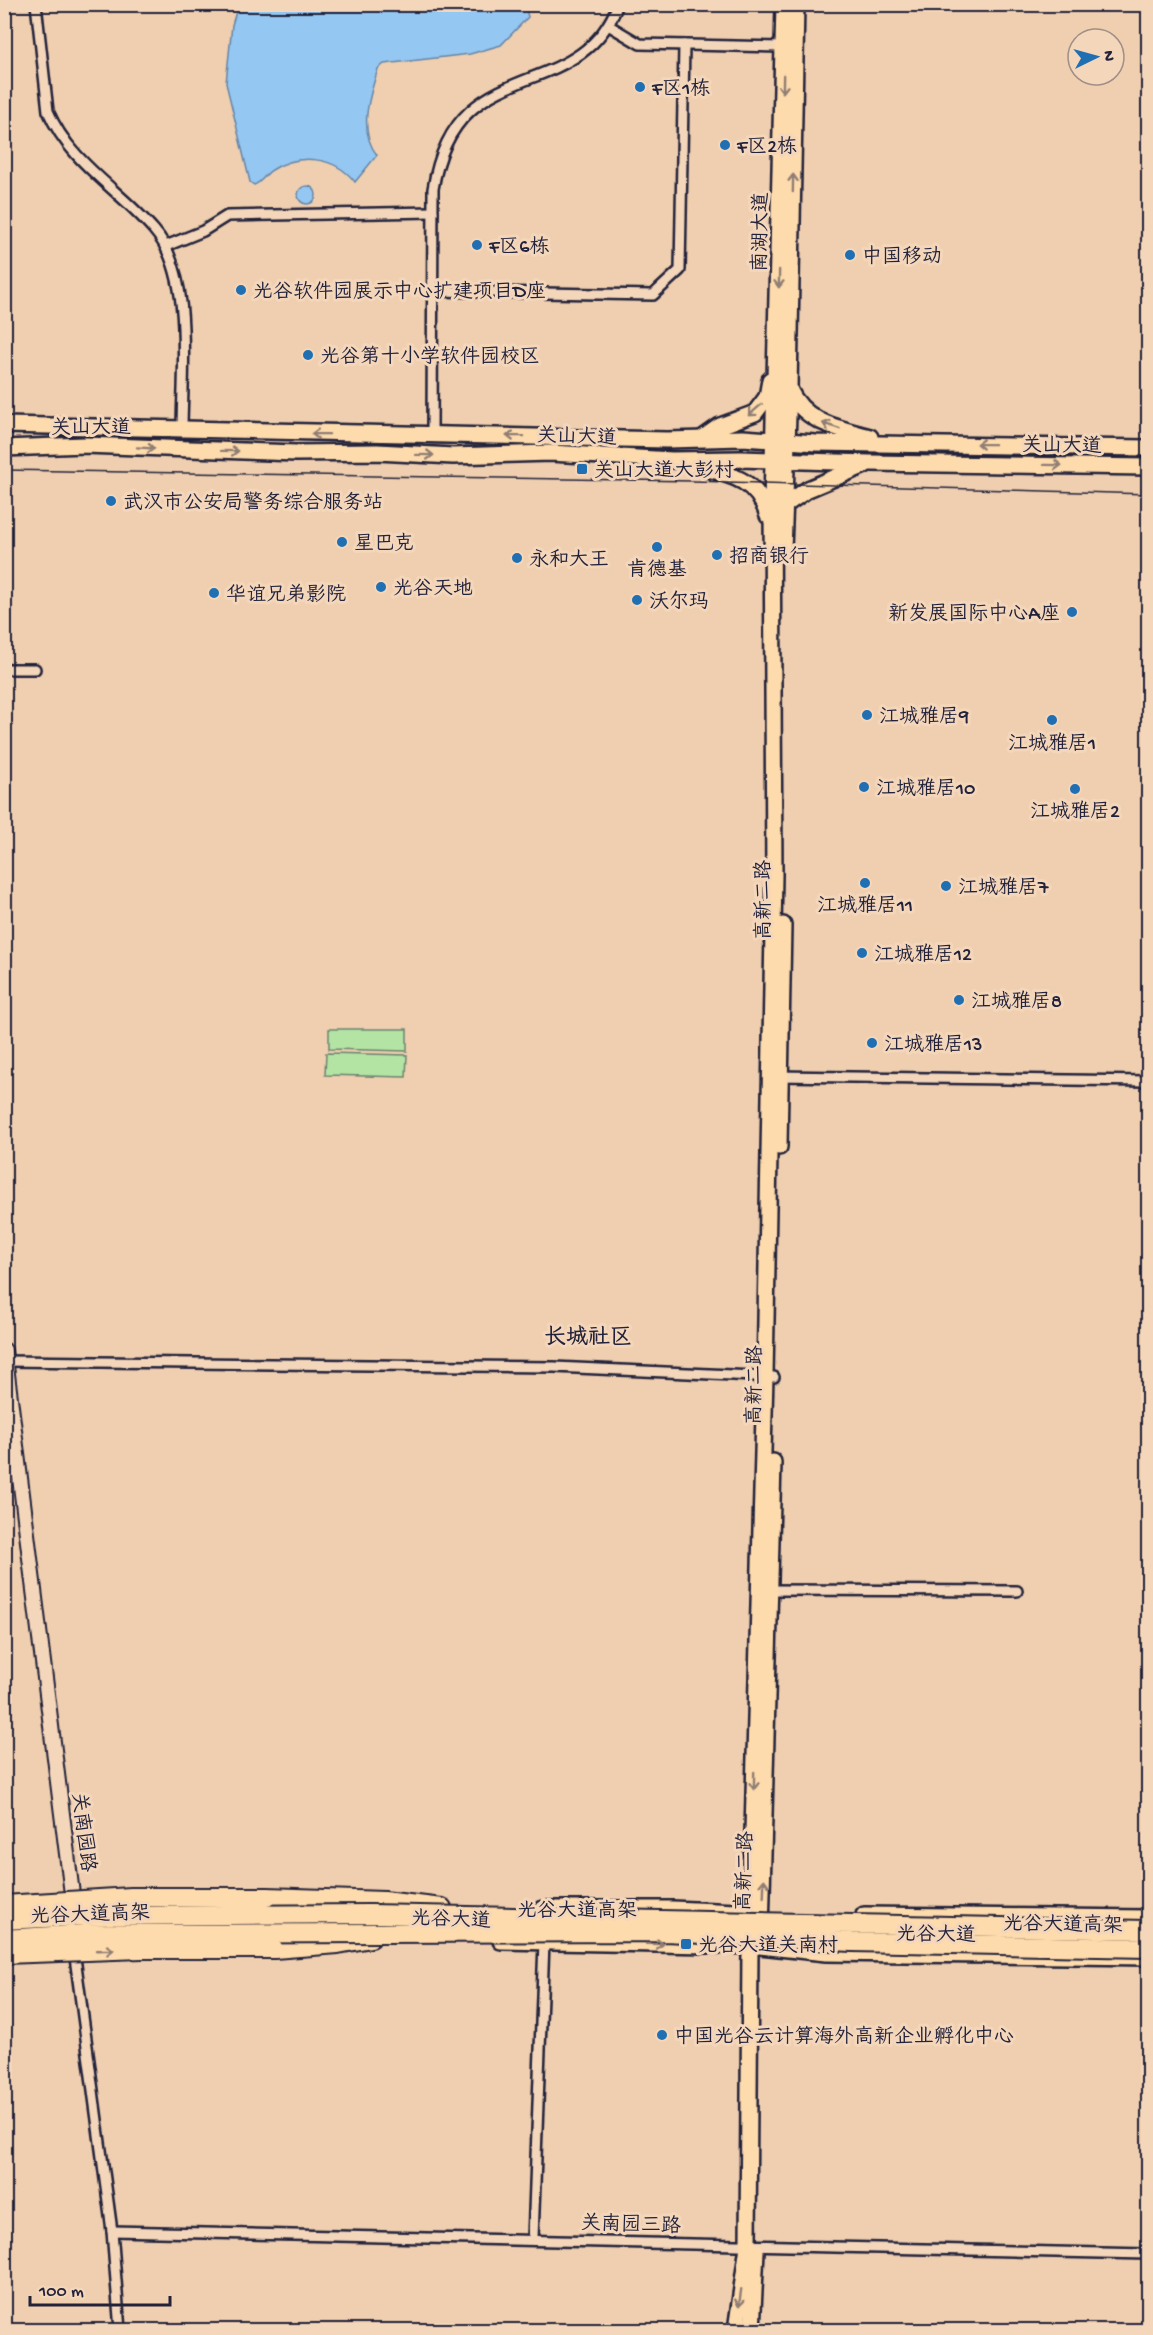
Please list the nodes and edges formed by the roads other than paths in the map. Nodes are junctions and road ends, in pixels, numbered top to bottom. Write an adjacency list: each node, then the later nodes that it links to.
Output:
1 (36, 4): 9 (street)
2 (618, 4): 5 (street)
3 (784, 4): 7 (main road, 南湖大道)
4 (796, 4): 12 (main road, 南湖大道, one-way to 4)
5 (608, 25): 6 (street); 8 (street)
6 (684, 45): 7 (street); 10 (street)
7 (783, 47): 11 (main road, 南湖大道, one-way to 11)
8 (433, 212): 9 (street); 10 (street)
9 (166, 246): 14 (street)
10 (433, 291): 15 (street)
11 (778, 315): 16 (main road, one-way to 16); 17 (main road, 南湖大道)
12 (789, 388): 17 (main road, 南湖大道); 18 (main road, one-way to 12)
13 (4, 425): 14 (main road, 关山大道)
14 (182, 431): 15 (main road, 关山大道, one-way to 14)
15 (432, 434): 16 (main road, 关山大道, one-way to 15)
16 (703, 438): 17 (main road, 关山大道)
17 (781, 441): 18 (main road, 关山大道); 22 (main road, 南湖大道)
18 (888, 442): 20 (main road, 关山大道, one-way to 18)
19 (4, 448): 21 (main road, 关山大道, one-way to 21)
20 (1149, 448)
21 (672, 460): 22 (main road, 关山大道); 26 (main road)
22 (780, 460): 23 (main road, 关山大道); 25 (main road, 高新二路); 26 (main road, 高新二路)
23 (869, 463): 24 (main road, 关山大道, one-way to 24); 25 (main road)
24 (1149, 466)
25 (785, 505): 29 (main road, 高新二路)
26 (773, 535): 29 (main road, 高新二路)
27 (4, 669): 28 (street)
28 (35, 669)
29 (775, 1076): 30 (street); 32 (main road, 高新二路)
30 (1149, 1081)
31 (5, 1357): 32 (street); 37 (main road, 关南园路)
32 (770, 1376): 34 (main road, 高新二路); 36 (main road, 高新二路, one-way to 36)
33 (4, 1396): 37 (main road, 关南园路)
34 (770, 1590): 35 (street); 42 (main road, 高新二路, one-way to 34)
35 (1017, 1591)
36 (752, 1881): 41 (main road); 42 (main road, 高新二路)
37 (71, 1904): 39 (main road, 光谷大道); 40 (main road, 光谷大道); 45 (main road, 关南园路)
38 (4, 1905): 39 (highway, bridge)
39 (442, 1908): 41 (main road, 光谷大道)
40 (4, 1910)
41 (705, 1910): 42 (main road, 光谷大道)
42 (757, 1913): 43 (main road, 光谷大道); 50 (main road, 高新二路)
43 (1149, 1918)
44 (4, 1920): 46 (highway, 光谷大道高架, bridge)
45 (71, 1930): 47 (main road, 光谷大道); 48 (main road, 光谷大道); 54 (street)
46 (1149, 1930)
47 (379, 1936): 49 (main road, 光谷大道); 52 (highway, one-way to 47, bridge)
48 (4, 1937): 51 (highway, 光谷大道高架, bridge)
49 (544, 1942): 50 (main road, 光谷大道, one-way to 50); 55 (street)
50 (755, 1946): 53 (main road, 光谷大道); 56 (main road, 高新二路)
51 (1149, 1948)
52 (4, 1954)
53 (1149, 1957)
54 (112, 2231): 55 (street, 关南园三路); 58 (street)
55 (533, 2238): 56 (street, 关南园三路)
56 (752, 2246): 57 (street, 关南园三路); 59 (main road, 高新二路, one-way to 59); 60 (main road, 高新二路)
57 (1149, 2254)
58 (120, 2331)
59 (736, 2331)
60 (752, 2331)

